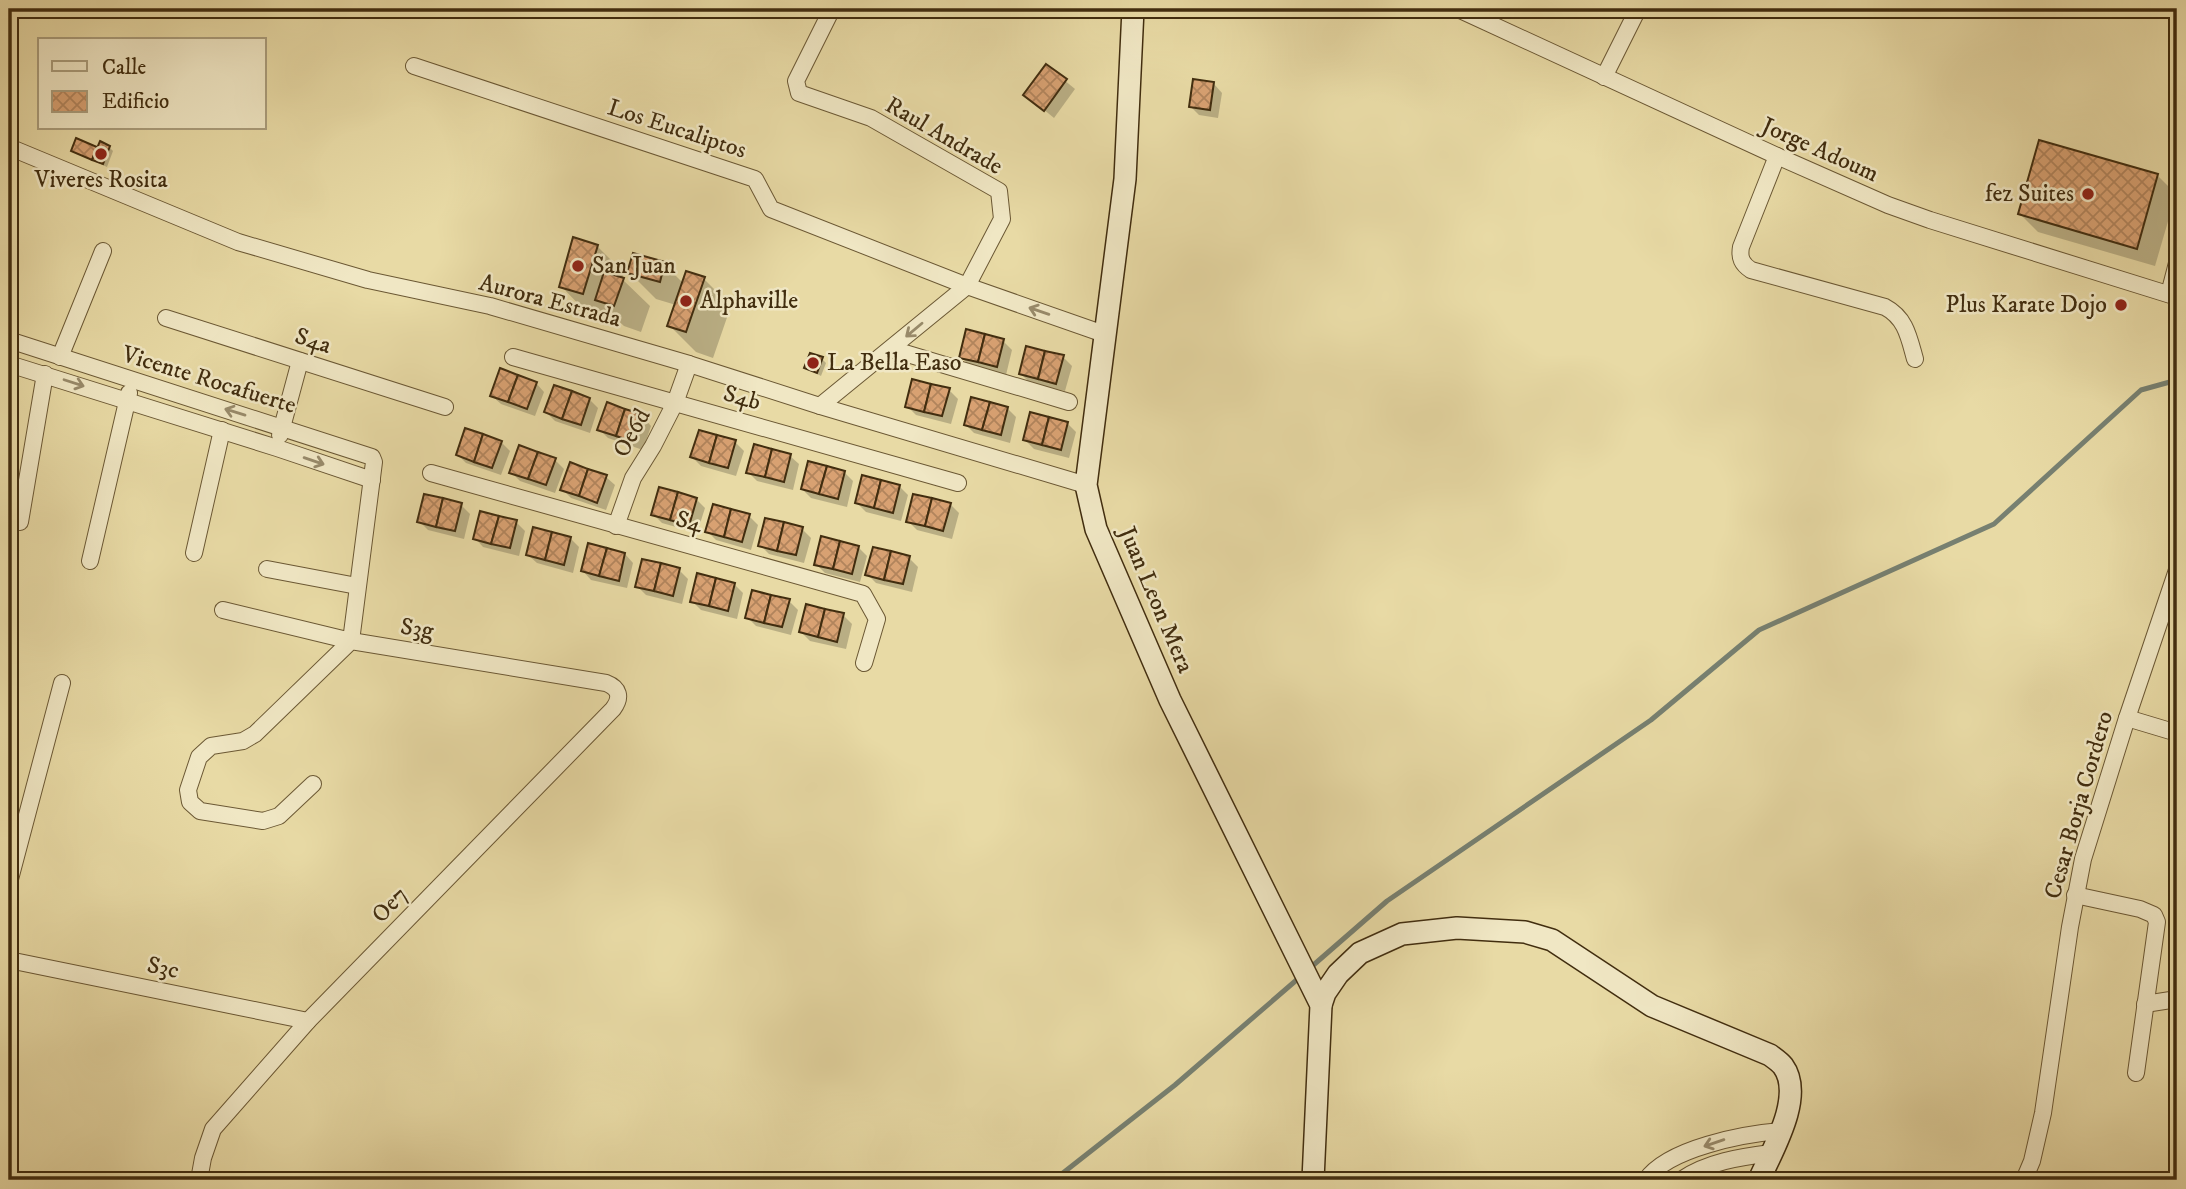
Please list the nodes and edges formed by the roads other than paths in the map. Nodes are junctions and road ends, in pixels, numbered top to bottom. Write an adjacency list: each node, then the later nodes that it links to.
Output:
1 (832, 9): 11 (street, Raul Andrade)
2 (1133, 9): 14 (street, Juan Leon Mera)
3 (1458, 9): 6 (street, Jorge Adoum)
4 (1638, 9): 6 (street)
5 (414, 66): 11 (street, Los Eucaliptos)
6 (1604, 77): 8 (street, Jorge Adoum)
7 (9, 147): 22 (street, Aurora Estrada)
8 (1777, 156): 12 (street, Jorge Adoum); 19 (street)
9 (103, 251): 17 (street)
10 (2177, 263): 12 (street)
11 (967, 286): 14 (street, Los Eucaliptos, one-way to 11); 16 (street, Raul Andrade, one-way to 16)
12 (2173, 295)
13 (166, 318): 20 (street, S4a)
14 (1104, 334): 36 (street, Juan Leon Mera)
15 (9, 340): 17 (street, Vicente Rocafuerte)
16 (891, 349): 26 (street); 28 (street, Raul Andrade)
17 (60, 357): 24 (street, Vicente Rocafuerte)
18 (513, 357): 27 (street, S4b)
19 (1915, 359)
20 (300, 360): 29 (street, S4a); 30 (street)
21 (9, 364): 23 (street, Vicente Rocafuerte)
22 (689, 364): 27 (street, Oe6d); 28 (street, Aurora Estrada)
23 (46, 374): 25 (street, Vicente Rocafuerte, one-way to 25); 37 (street)
24 (132, 380): 25 (street); 30 (street, Vicente Rocafuerte, one-way to 24)
25 (127, 401): 31 (street, Vicente Rocafuerte); 40 (street)
26 (1069, 402)
27 (675, 403): 35 (street, S4b); 38 (street, Oe6d)
28 (820, 406): 36 (street, Aurora Estrada)
29 (446, 407)
30 (282, 426): 32 (street); 34 (street, Vicente Rocafuerte)
31 (222, 430): 32 (street, Vicente Rocafuerte); 39 (street)
32 (277, 448): 34 (street, Vicente Rocafuerte, one-way to 34)
33 (431, 473): 38 (street, S4)
34 (372, 480): 43 (street, Vicente Rocafuerte)
35 (957, 483)
36 (1086, 485): 57 (street, Juan Leon Mera)
37 (20, 522)
38 (616, 526): 46 (street, S4)
39 (194, 553)
40 (90, 561)
41 (267, 569): 43 (street)
42 (2177, 570): 49 (street, Cesar Borja Cordero)
43 (357, 586): 45 (street, Vicente Rocafuerte)
44 (223, 610): 45 (street, S3g)
45 (351, 641): 48 (street, S3g); 51 (street)
46 (864, 663)
47 (62, 682): 52 (street)
48 (619, 692): 58 (street, Oe7)
49 (2127, 718): 50 (street); 53 (street, Cesar Borja Cordero)
50 (2177, 733)
51 (313, 784)
52 (9, 883)
53 (2075, 895): 56 (street); 67 (street, Cesar Borja Cordero)
54 (9, 960): 58 (street, S3c)
55 (2177, 999): 56 (street)
56 (2145, 1004): 59 (street)
57 (1321, 1005): 60 (street); 63 (street, Juan Leon Mera)
58 (308, 1021): 62 (street, Oe7)
59 (2136, 1073)
60 (1781, 1132): 61 (street); 64 (street, one-way to 64)
61 (1771, 1153): 65 (street); 66 (street)
62 (199, 1180)
63 (1313, 1180)
64 (1646, 1180)
65 (1681, 1180)
66 (1759, 1180)
67 (2024, 1180)

